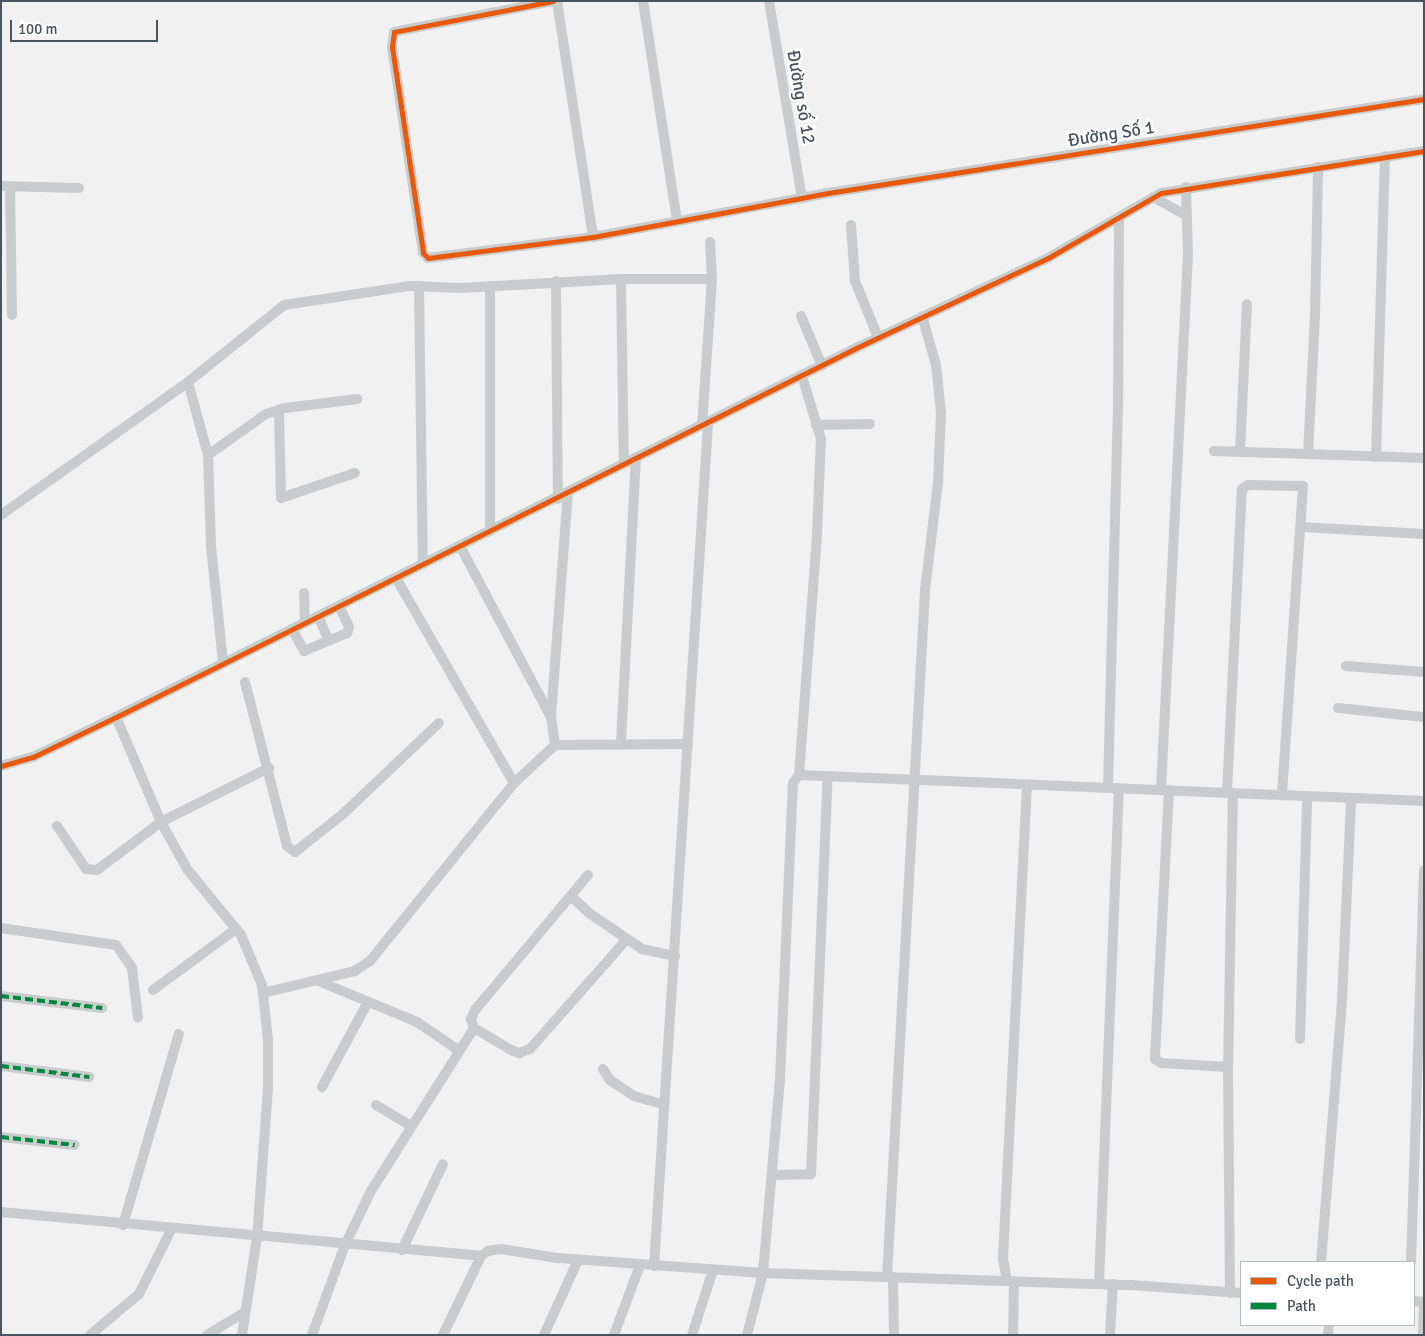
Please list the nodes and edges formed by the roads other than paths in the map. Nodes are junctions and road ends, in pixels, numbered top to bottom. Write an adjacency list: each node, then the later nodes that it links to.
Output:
1 (553, 1): 18 (street, Đường Số 1)
2 (557, 1): 18 (street)
3 (643, 1): 16 (street)
4 (768, 1): 13 (street, Đường số 12)
5 (1424, 99): 13 (street, Đường Số 1)
6 (1424, 151): 7 (street)
7 (1385, 156): 8 (street); 44 (street)
8 (1318, 167): 10 (street); 41 (street)
9 (6, 186): 11 (street); 20 (street)
10 (1186, 186): 12 (street); 14 (street)
11 (79, 188)
12 (1153, 197): 14 (street); 15 (street)
13 (802, 198): 16 (street, Đường Số 1)
14 (1187, 216): 84 (street)
15 (1119, 218): 29 (street); 82 (street)
16 (677, 221): 18 (street, Đường Số 1)
17 (851, 225): 30 (street)
18 (594, 237)
19 (710, 242): 22 (street)
20 (6, 270): 27 (street)
21 (621, 279): 22 (street); 23 (street); 46 (street)
22 (712, 279): 37 (street)
23 (556, 281): 25 (street); 49 (street)
24 (419, 286): 25 (street); 33 (street); 55 (street)
25 (490, 286): 52 (street)
26 (1247, 304): 40 (street)
27 (12, 315)
28 (801, 316): 31 (street)
29 (922, 316): 30 (street); 79 (street)
30 (878, 337): 31 (street)
31 (822, 366): 32 (street)
32 (802, 376): 37 (street); 38 (street)
33 (188, 382): 42 (street); 50 (street)
34 (357, 399): 35 (street)
35 (279, 410): 42 (street); 47 (street)
36 (870, 424): 38 (street)
37 (705, 425): 43 (street); 73 (street)
38 (816, 425): 77 (street)
39 (1214, 450): 40 (street)
40 (1240, 452): 41 (street)
41 (1308, 454): 44 (street)
42 (208, 455): 63 (street)
43 (636, 457): 46 (street); 72 (street)
44 (1376, 457): 45 (street)
45 (1424, 458)
46 (624, 463): 48 (street)
47 (355, 473)
48 (568, 493): 49 (street); 69 (street)
49 (558, 499): 52 (street)
50 (1, 515)
51 (1302, 527): 53 (street); 85 (street); 86 (street)
52 (490, 531): 54 (street)
53 (1424, 534)
54 (460, 546): 55 (street); 69 (street)
55 (423, 563): 56 (street)
56 (396, 578): 58 (street); 80 (street)
57 (304, 593): 60 (street)
58 (339, 606): 59 (street); 62 (street)
59 (318, 616): 60 (street); 62 (street)
60 (305, 623): 61 (street)
61 (292, 630): 62 (street); 63 (street)
62 (329, 641)
63 (223, 664): 68 (street)
64 (1346, 666): 65 (street)
65 (1424, 672)
66 (245, 682): 76 (street)
67 (1338, 708): 70 (street)
68 (116, 717): 75 (street); 90 (street)
69 (551, 717): 74 (street)
70 (1424, 718)
71 (439, 723): 76 (street)
72 (621, 742): 73 (street); 74 (street)
73 (688, 744): 98 (street)
74 (555, 745): 80 (street)
75 (1, 766)
76 (269, 768): 90 (street)
77 (799, 774): 78 (street); 123 (street)
78 (828, 776): 79 (street); 123 (street)
79 (916, 780): 81 (street); 139 (street)
80 (514, 784): 100 (street)
81 (1027, 785): 82 (street); 140 (street)
82 (1108, 787): 83 (street)
83 (1119, 788): 84 (street); 141 (street)
84 (1165, 790): 85 (street); 112 (street)
85 (1230, 792): 86 (street); 112 (street)
86 (1282, 795): 87 (street)
87 (1307, 796): 88 (street); 109 (street)
88 (1352, 798): 89 (street); 133 (street)
89 (1424, 801)
90 (161, 822): 91 (street); 96 (street)
91 (58, 826)
92 (1424, 870): 99 (street)
93 (588, 875): 94 (street)
94 (572, 896): 97 (street); 107 (street)
95 (1, 928): 106 (street)
96 (236, 930): 101 (street); 102 (street)
97 (626, 940): 98 (street); 107 (street)
98 (675, 956): 117 (street)
99 (1422, 971): 114 (street)
100 (316, 980): 102 (street); 104 (street)
101 (153, 990)
102 (263, 993): 128 (street)
103 (1, 996): 105 (street)
104 (368, 1002): 110 (street); 116 (street)
105 (102, 1008)
106 (138, 1018)
107 (474, 1028): 110 (street)
108 (179, 1034): 126 (street)
109 (1300, 1039)
110 (458, 1050): 119 (street)
111 (1, 1066): 115 (street)
112 (1228, 1067): 143 (street)
113 (604, 1069): 117 (street)
114 (1420, 1071): 125 (street)
115 (89, 1077)
116 (322, 1087)
117 (662, 1104): 136 (street)
118 (376, 1105): 119 (street)
119 (411, 1126): 129 (street)
120 (1, 1137): 121 (street)
121 (75, 1145)
122 (443, 1164): 130 (street)
123 (772, 1175): 138 (street)
124 (1, 1212): 126 (street)
125 (1419, 1217): 134 (street)
126 (123, 1225): 127 (street)
127 (171, 1230): 128 (street); 147 (street)
128 (257, 1237): 129 (street); 146 (street)
129 (345, 1245): 130 (street); 150 (street)
130 (402, 1250): 131 (street)
131 (481, 1256): 132 (street); 151 (street)
132 (578, 1260): 135 (street); 152 (street)
133 (1321, 1261)
134 (1411, 1261)
135 (640, 1265): 136 (street); 153 (street)
136 (654, 1266): 137 (street)
137 (713, 1270): 138 (street); 154 (street)
138 (763, 1273): 139 (street); 155 (street)
139 (890, 1277): 140 (street); 156 (street)
140 (1010, 1282): 141 (street); 157 (street)
141 (1099, 1284): 142 (street)
142 (1112, 1284): 143 (street); 158 (street)
143 (1230, 1293): 144 (street)
144 (1240, 1293)
145 (1415, 1302): 159 (street)
146 (245, 1312): 148 (street); 149 (street)
147 (90, 1335)
148 (206, 1335)
149 (242, 1335)
150 (312, 1335)
151 (443, 1335)
152 (544, 1335)
153 (614, 1335)
154 (692, 1335)
155 (747, 1335)
156 (894, 1335)
157 (1013, 1335)
158 (1110, 1335)
159 (1423, 1335)

